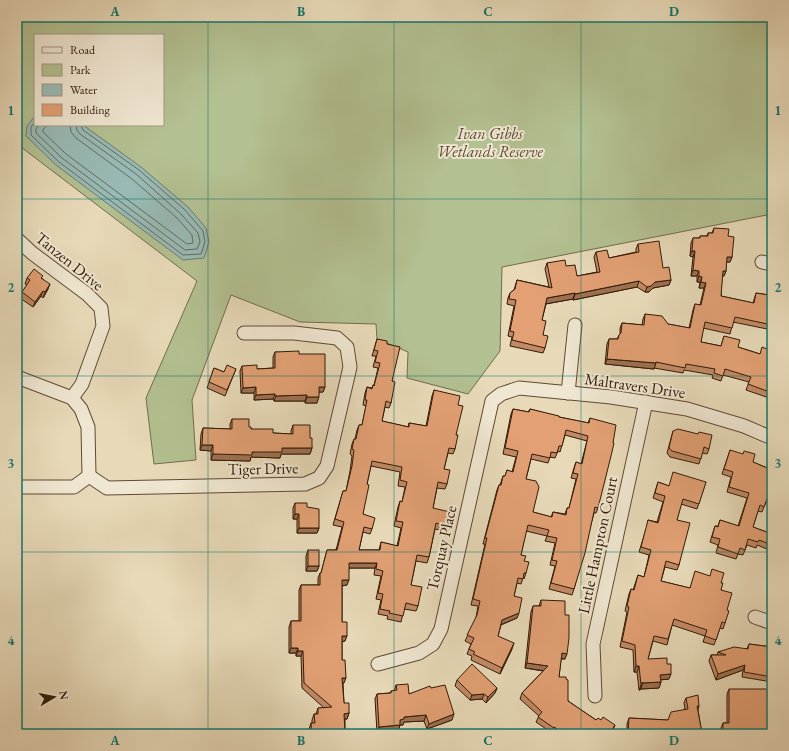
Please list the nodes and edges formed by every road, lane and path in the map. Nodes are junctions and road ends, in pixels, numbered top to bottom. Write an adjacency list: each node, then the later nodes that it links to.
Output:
1 (17, 239): 6 (street, Tanzen Drive)
2 (575, 325): 5 (street)
3 (244, 333): 10 (street, Tiger Drive)
4 (17, 377): 6 (street)
5 (568, 393): 7 (street, Maltravers Drive); 8 (street, Maltravers Drive)
6 (72, 398): 10 (street)
7 (492, 401): 14 (street, Torquay Place)
8 (646, 402): 9 (street, Maltravers Drive); 15 (street, Little Hampton Court)
9 (772, 438)
10 (89, 476): 11 (street)
11 (17, 487)
12 (755, 617): 13 (street)
13 (772, 623)
14 (378, 664)
15 (596, 696)

